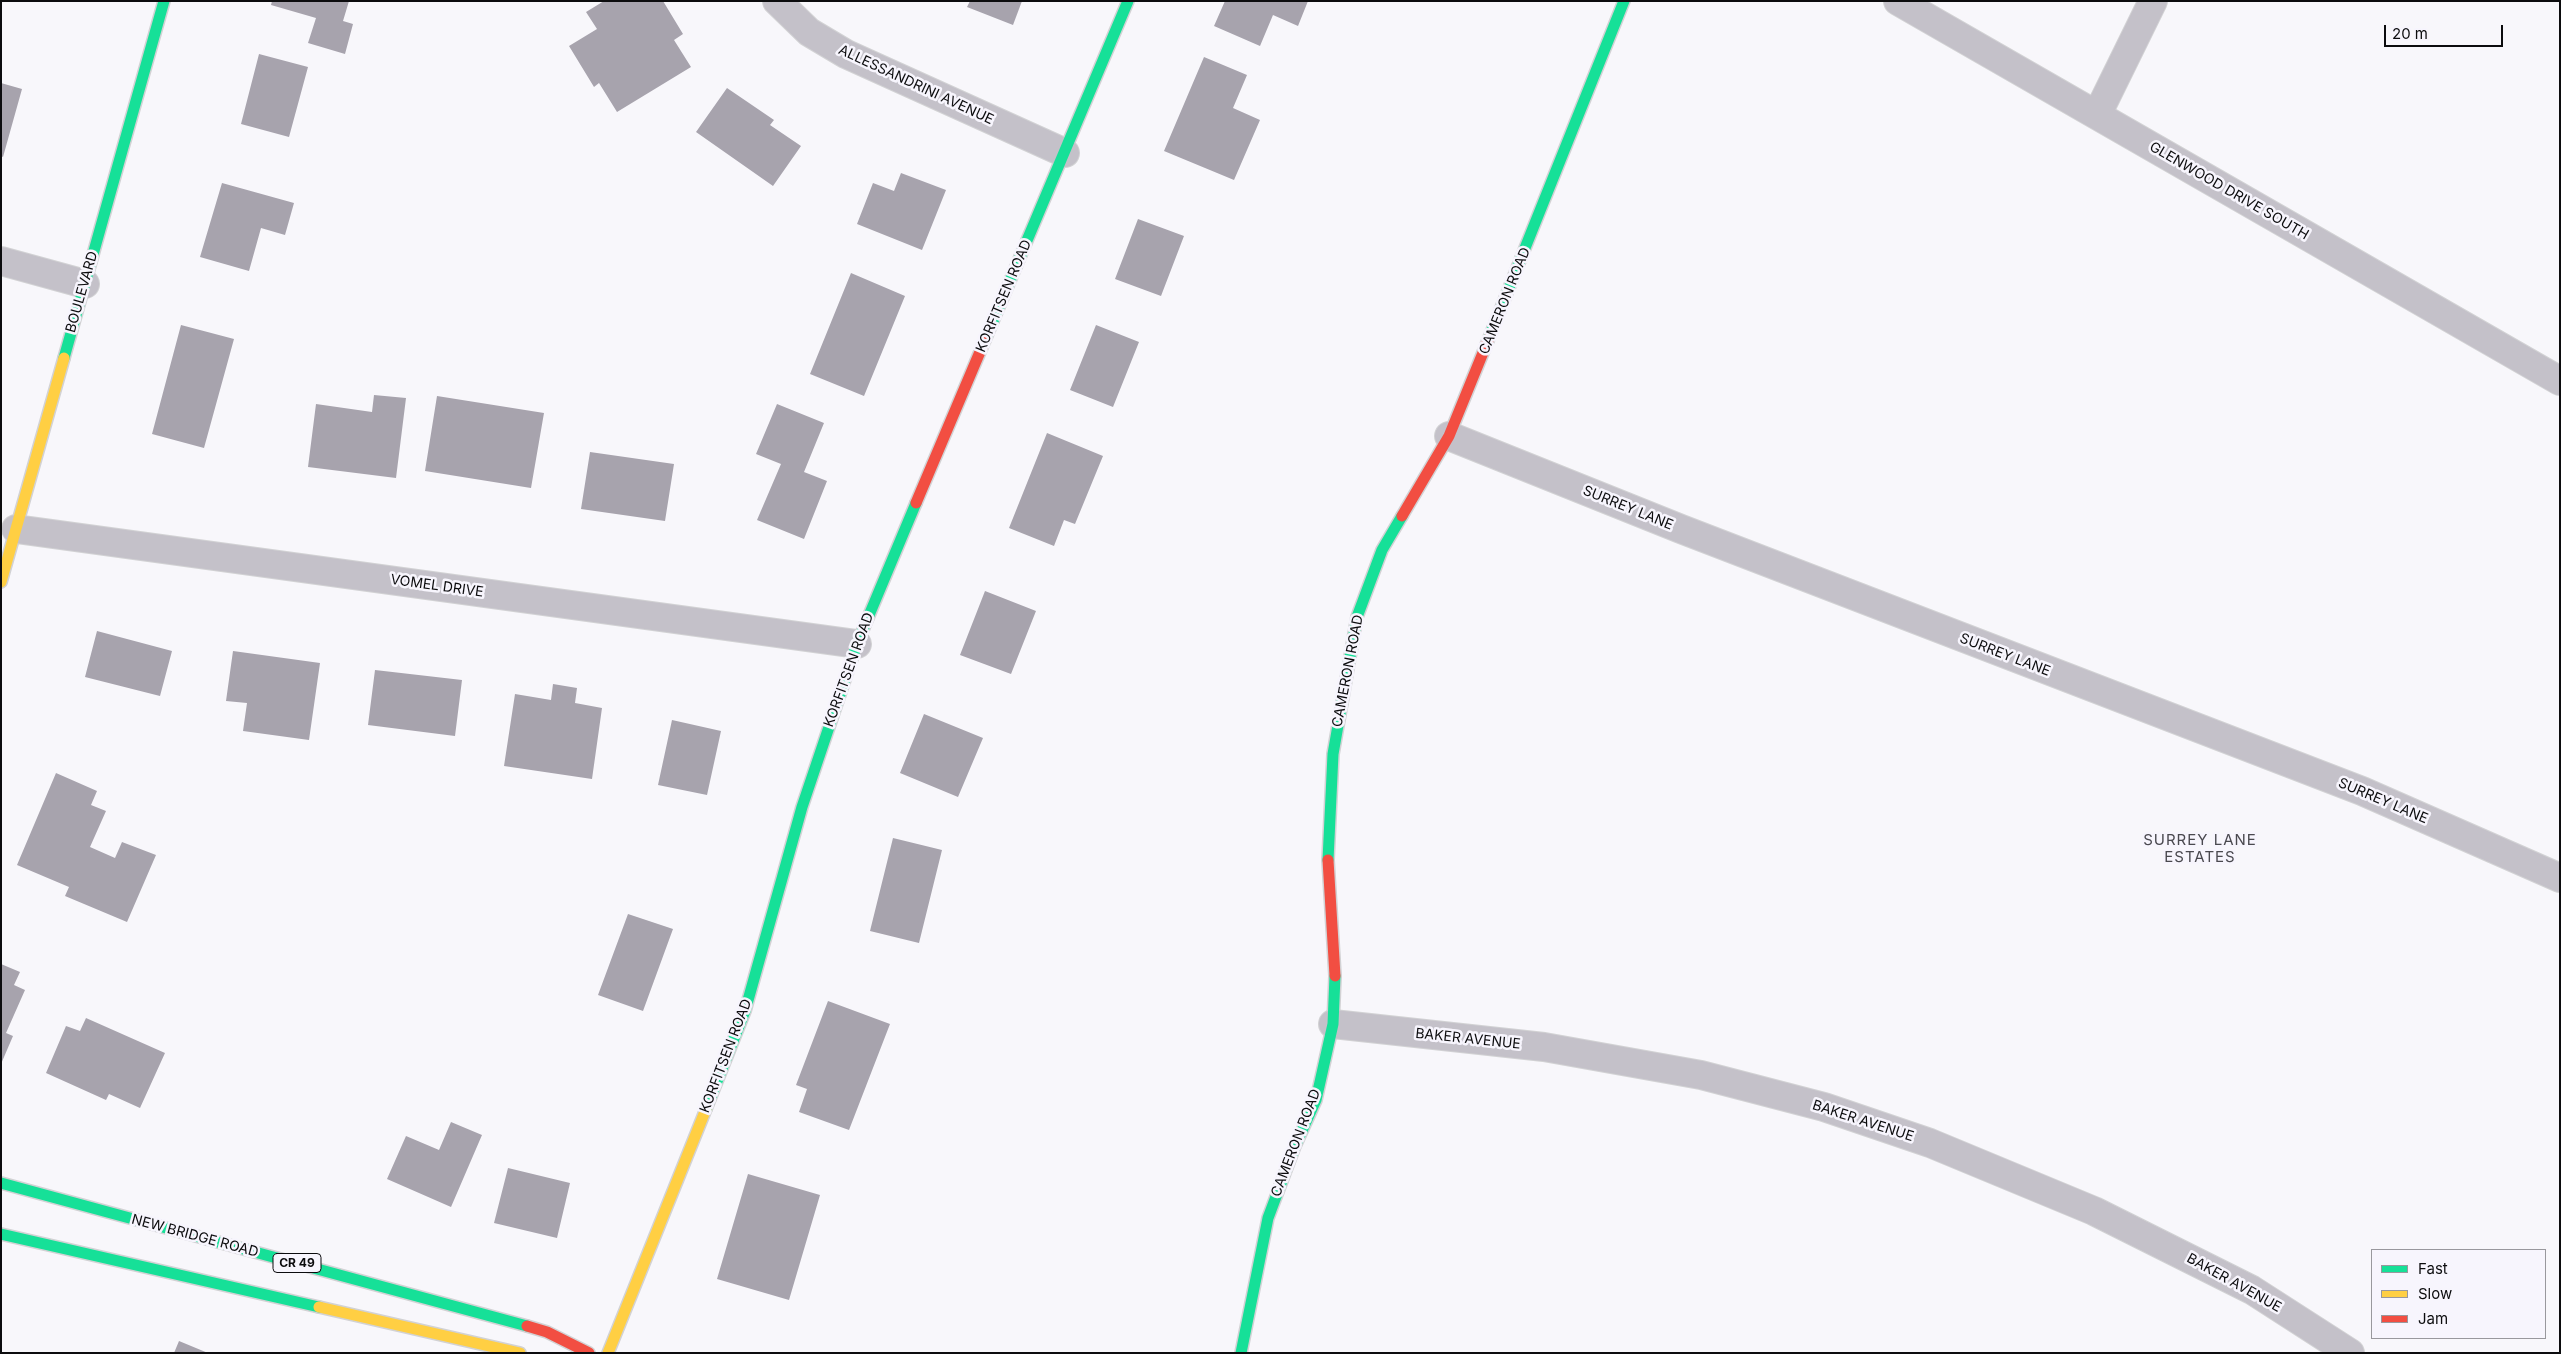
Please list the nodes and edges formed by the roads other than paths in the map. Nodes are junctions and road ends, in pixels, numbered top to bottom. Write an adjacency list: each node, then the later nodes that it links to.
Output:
1 (164, 1): 10 (street, BOULEVARD)
2 (777, 1): 8 (street, ALLESSANDRINI AVENUE)
3 (1128, 1): 8 (street, KORFITSEN ROAD)
4 (1624, 1): 12 (street, CAMERON ROAD)
5 (1898, 1): 7 (street, GLENWOOD DRIVE SOUTH)
6 (2153, 1): 7 (street)
7 (2097, 115): 11 (street, GLENWOOD DRIVE SOUTH)
8 (1065, 153): 15 (street, KORFITSEN ROAD)
9 (1, 260): 10 (street)
10 (84, 284): 13 (street, BOULEVARD)
11 (2560, 381)
12 (1449, 436): 16 (street, SURREY LANE); 17 (street, CAMERON ROAD)
13 (16, 529): 14 (street, BOULEVARD); 15 (street, VOMEL DRIVE)
14 (1, 582)
15 (858, 644): 22 (street, KORFITSEN ROAD)
16 (2559, 874)
17 (1333, 1024): 23 (street, CAMERON ROAD); 24 (street, BAKER AVENUE)
18 (1, 1183): 21 (street, NEW BRIDGE ROAD / CR 49)
19 (1, 1234): 20 (street)
20 (520, 1353)
21 (589, 1353)
22 (608, 1353)
23 (1241, 1353)
24 (2350, 1353)

